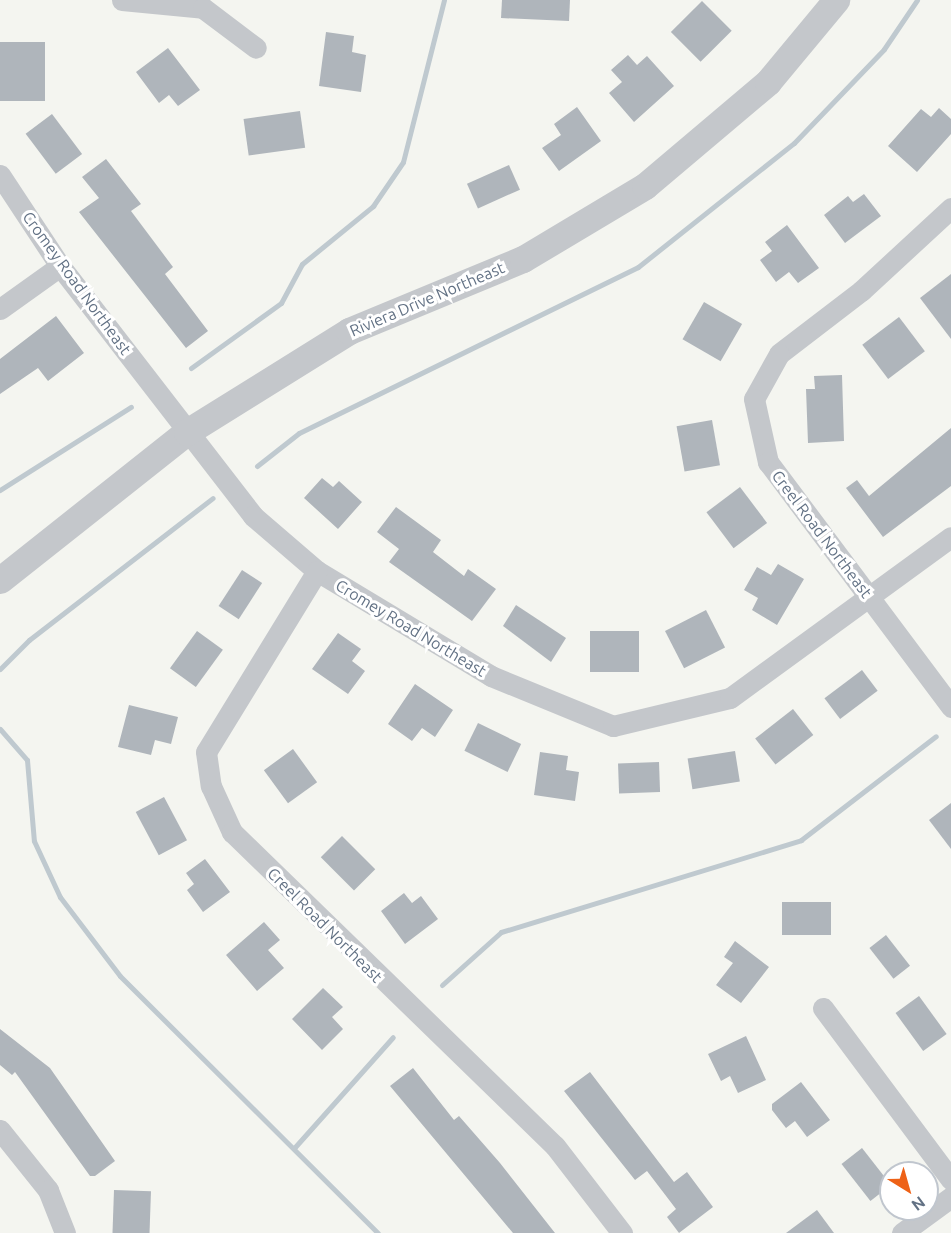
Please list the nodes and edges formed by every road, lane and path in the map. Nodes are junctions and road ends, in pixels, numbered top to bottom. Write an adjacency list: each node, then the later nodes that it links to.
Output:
1 (122, 0): 3 (street)
2 (837, 0): 8 (street, Riviera Drive Northeast)
3 (256, 48)
4 (0, 175): 6 (street, Cromey Road Northeast)
5 (951, 208): 12 (street, Creel Road Northeast)
6 (60, 266): 7 (street); 8 (street, Cromey Road Northeast)
7 (0, 309)
8 (187, 432): 10 (street, Cromey Road Northeast); 11 (street, Riviera Drive Northeast)
9 (951, 537): 12 (street, Cromey Road Northeast)
10 (317, 571): 12 (street, Cromey Road Northeast); 19 (street, Creel Road Northeast)
11 (0, 580)
12 (870, 598): 13 (street, Creel Road Northeast)
13 (951, 707)
14 (824, 1008): 16 (street)
15 (0, 1130): 18 (street)
16 (951, 1180)
17 (951, 1197): 20 (street)
18 (64, 1233)
19 (622, 1233)
20 (902, 1233)

